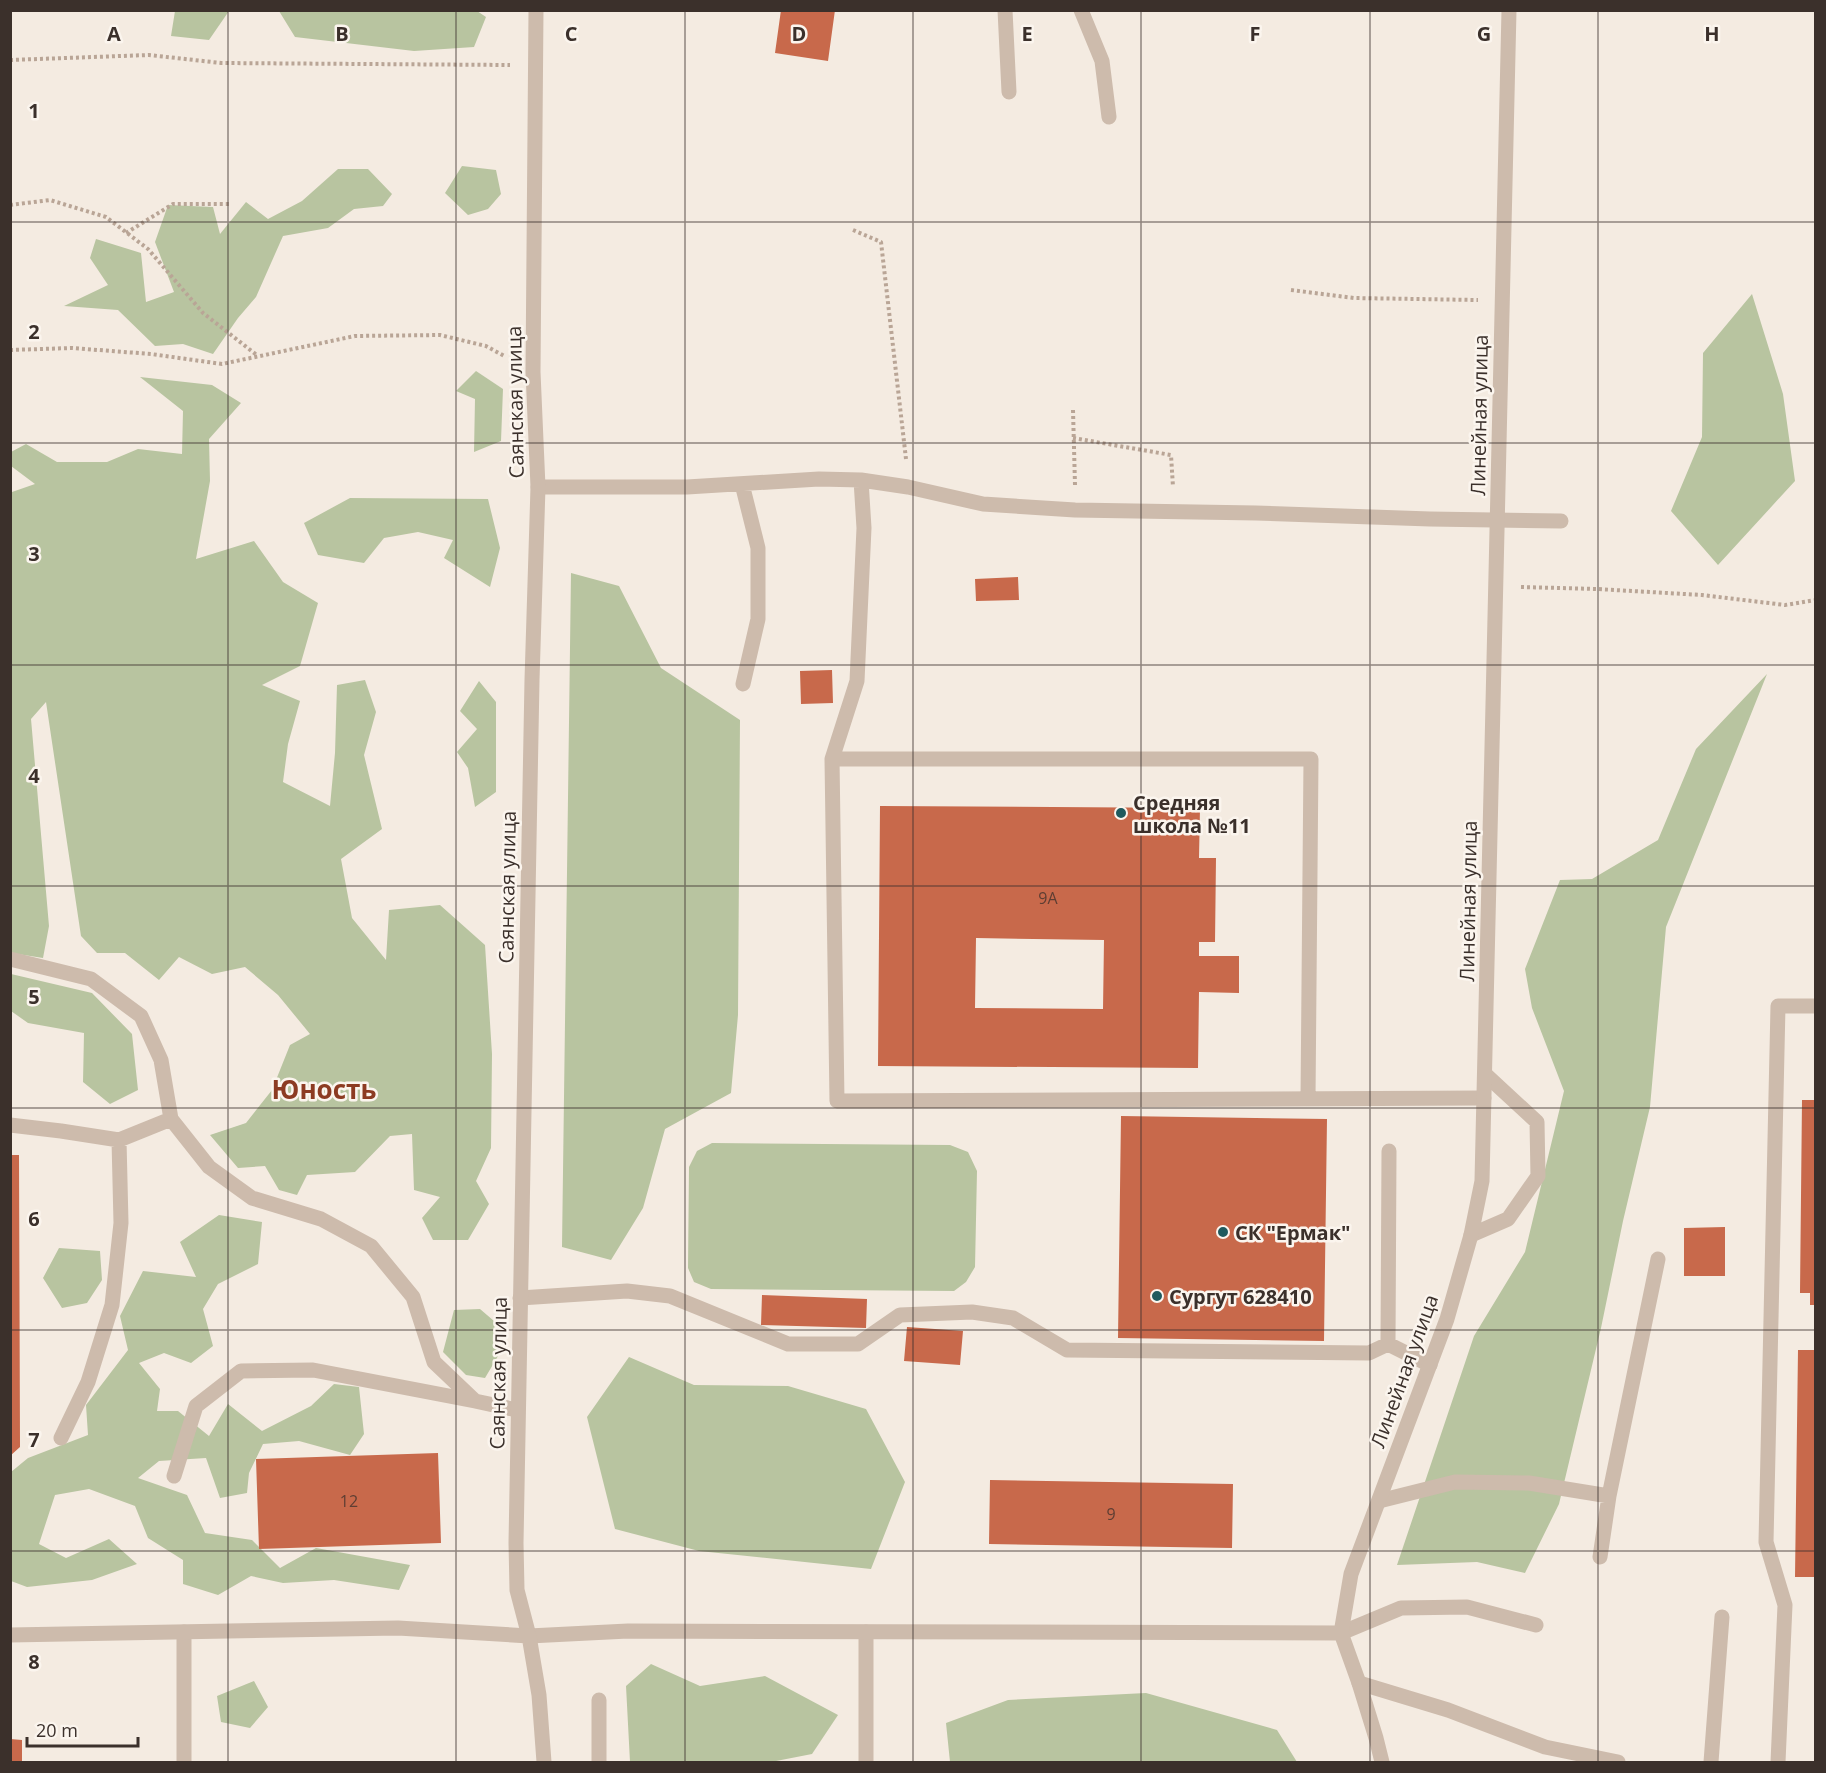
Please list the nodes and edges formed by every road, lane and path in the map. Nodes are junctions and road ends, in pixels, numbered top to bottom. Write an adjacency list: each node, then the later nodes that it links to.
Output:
1 (536, 10): 6 (street, Саянская улица)
2 (1005, 10): 7 (street)
3 (1081, 10): 8 (street)
4 (1509, 10): 14 (street, Линейная улица)
5 (10, 60): 6 (path)
6 (535, 65): 17 (street, Саянская улица)
7 (1009, 92)
8 (1109, 117)
9 (229, 204): 12 (path)
10 (10, 205): 12 (path)
11 (853, 230): 23 (path)
12 (126, 233): 16 (path)
13 (1291, 290): 14 (path)
14 (1502, 300): 26 (street, Линейная улица)
15 (10, 350): 16 (path)
16 (259, 357): 17 (path)
17 (533, 372): 22 (street, Саянская улица)
18 (1072, 410): 19 (path)
19 (1073, 438): 24 (path); 25 (path)
20 (861, 480): 21 (street); 23 (street); 31 (street)
21 (742, 483): 22 (street); 30 (street)
22 (538, 487): 43 (street, Саянская улица)
23 (908, 487): 24 (street)
24 (1075, 510): 25 (street)
25 (1174, 512): 26 (street)
26 (1498, 519): 27 (street); 28 (street, Линейная улица)
27 (1562, 521)
28 (1496, 586): 29 (path); 34 (street, Линейная улица)
29 (1815, 600)
30 (743, 684)
31 (832, 759): 36 (street); 36 (street)
32 (10, 959): 37 (street)
33 (1815, 1006): 70 (street)
34 (1485, 1074): 35 (street, Линейная улица); 41 (street)
35 (1484, 1098): 36 (street); 41 (street, Линейная улица)
36 (1308, 1099)
37 (171, 1119): 39 (street); 46 (street)
38 (10, 1125): 39 (street)
39 (118, 1140): 48 (street)
40 (1389, 1151): 44 (street)
41 (1471, 1235): 45 (street, Линейная улица)
42 (1658, 1259): 50 (street)
43 (520, 1298): 44 (street); 47 (street, Саянская улица)
44 (1388, 1344): 45 (street)
45 (1430, 1365): 51 (street, Линейная улица)
46 (475, 1401): 47 (street); 49 (street)
47 (517, 1410): 58 (street, Саянская улица)
48 (61, 1438)
49 (174, 1476)
50 (1609, 1496): 51 (street); 52 (street)
51 (1379, 1501): 57 (street, Линейная улица)
52 (1600, 1557)
53 (1722, 1617): 69 (street)
54 (1536, 1625): 57 (street)
55 (184, 1632): 58 (street); 59 (street); 63 (street)
56 (866, 1632): 57 (street); 58 (street); 66 (street)
57 (1341, 1634): 60 (street, Линейная улица)
58 (529, 1636): 64 (street, Саянская улица)
59 (11, 1637)
60 (1359, 1683): 62 (street); 67 (street, Линейная улица)
61 (599, 1700): 65 (street)
62 (1600, 1761): 68 (street)
63 (184, 1762)
64 (544, 1762)
65 (599, 1762)
66 (866, 1762)
67 (1382, 1762)
68 (1618, 1762)
69 (1711, 1762)
70 (1778, 1762)

